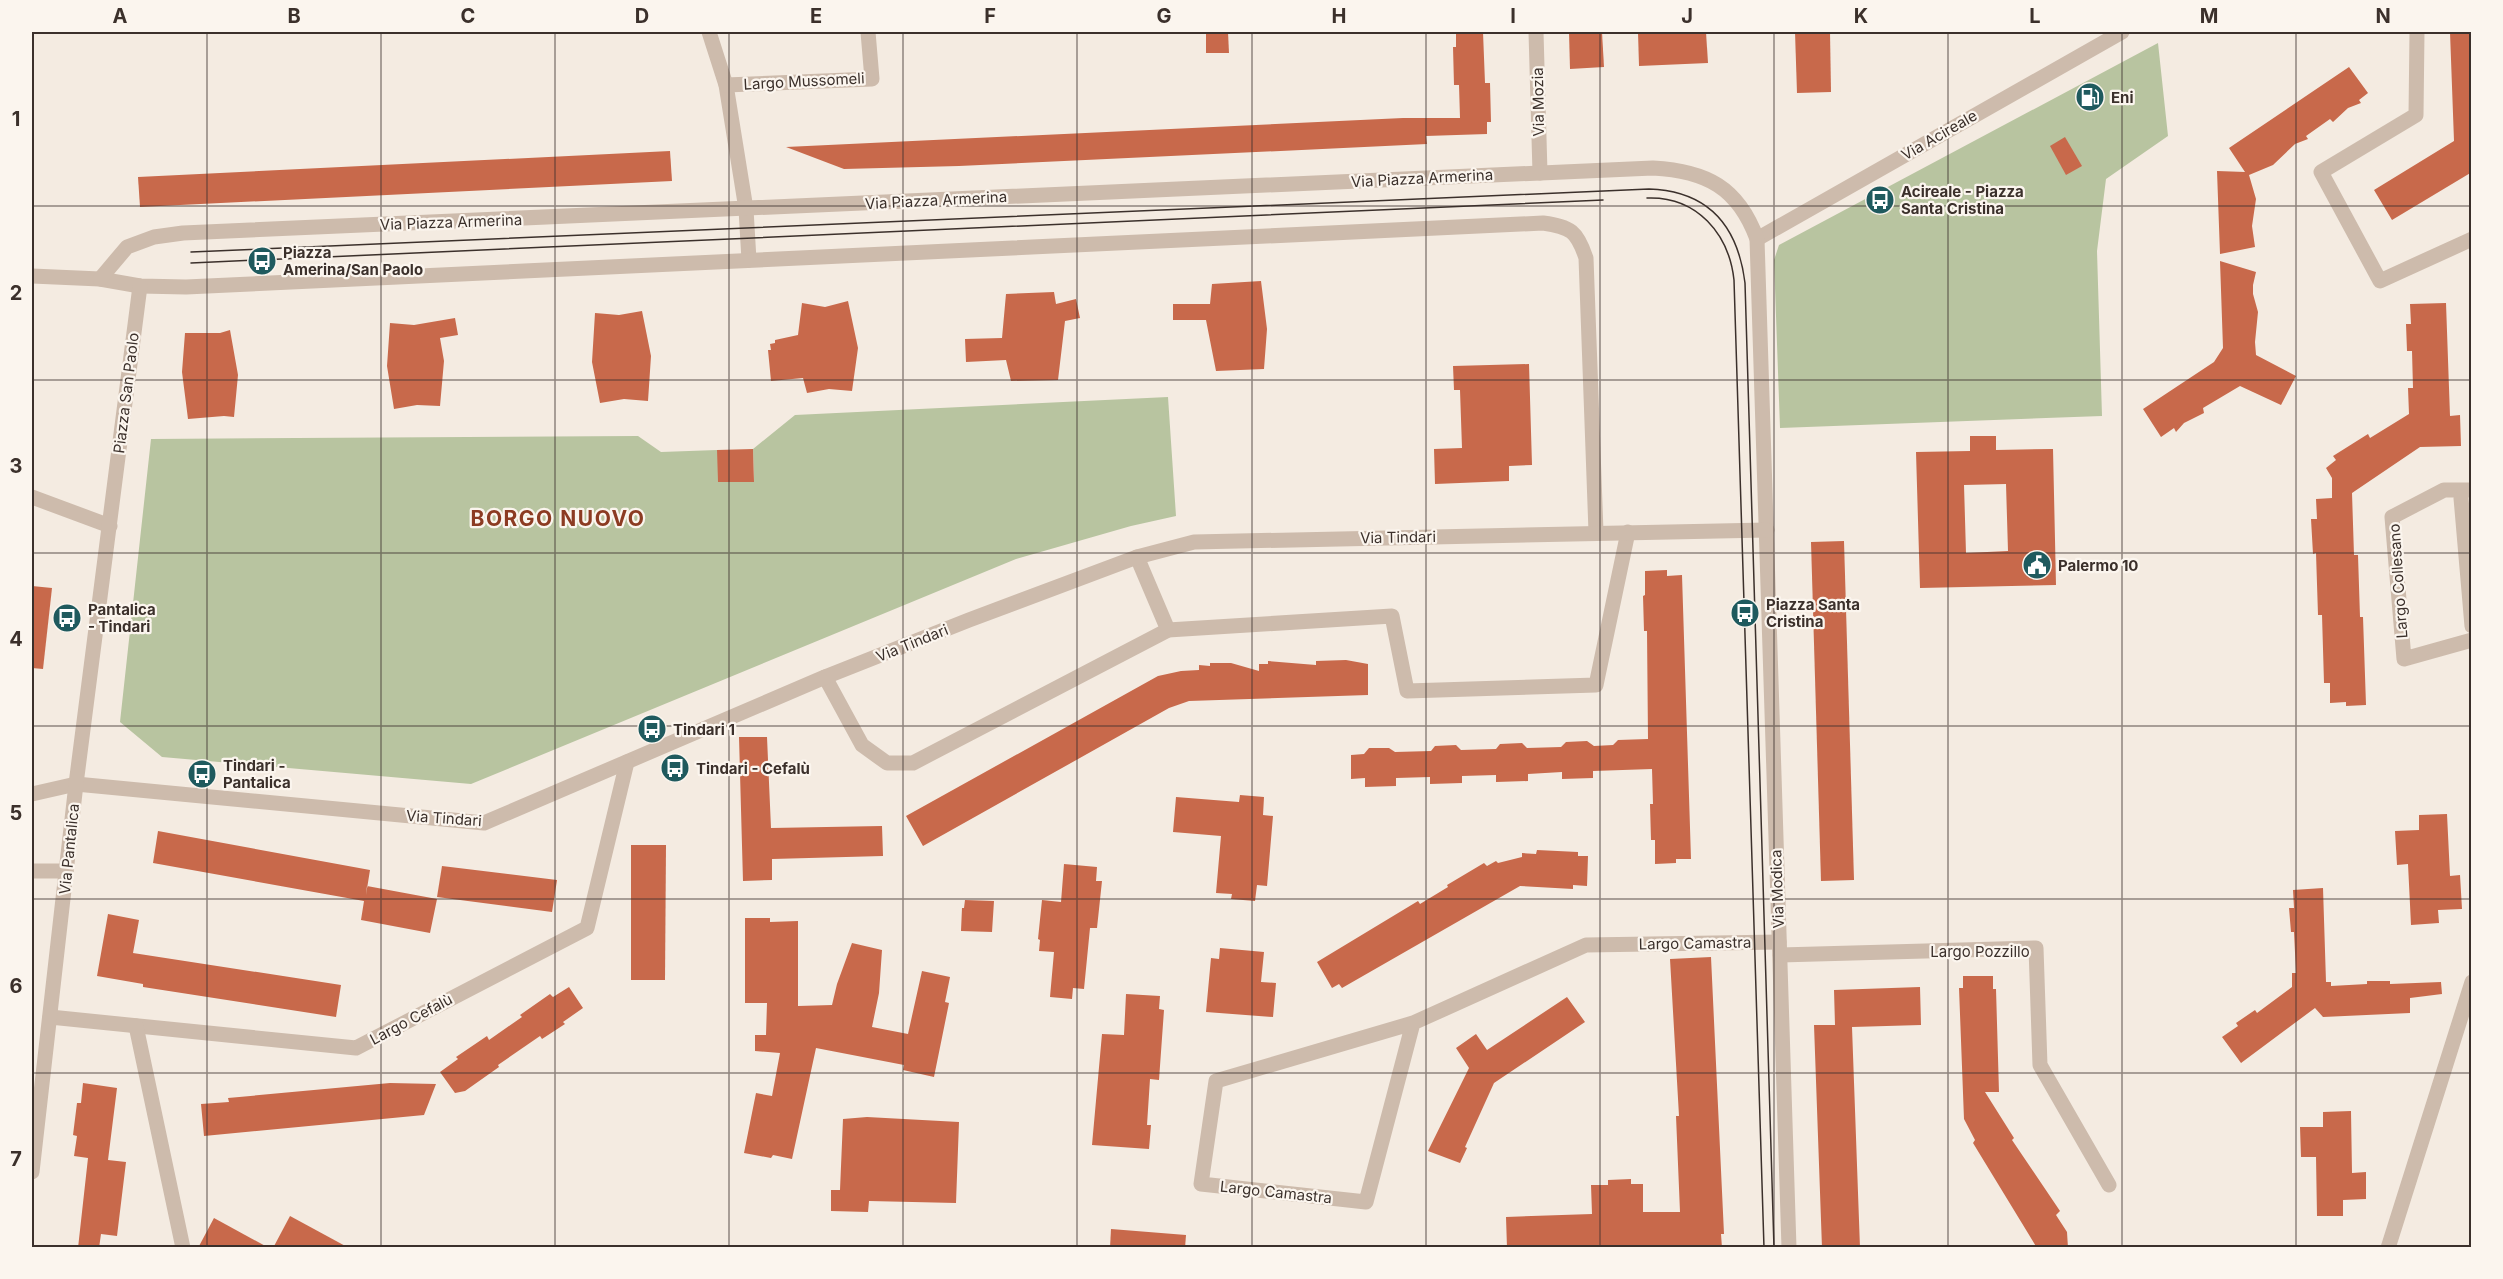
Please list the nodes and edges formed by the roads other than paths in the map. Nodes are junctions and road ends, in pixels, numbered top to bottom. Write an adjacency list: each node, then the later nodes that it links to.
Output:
1 (709, 32): 6 (street)
2 (868, 32): 6 (street, Largo Mussomeli)
3 (1536, 32): 7 (street, Via Mozia)
4 (2122, 32): 9 (street, Via Acireale)
5 (2417, 32): 10 (street)
6 (726, 85): 8 (street)
7 (1540, 173): 8 (street, Via Piazza Armerina); 9 (street, Via Piazza Armerina)
8 (746, 209): 11 (street); 13 (street, Via Piazza Armerina)
9 (1757, 239): 18 (street)
10 (2472, 239)
11 (749, 260): 14 (street); 19 (street)
12 (32, 276): 13 (street)
13 (100, 279): 14 (street)
14 (140, 286): 17 (street, Piazza San Paolo)
15 (2466, 494): 22 (street, Largo Collesano); 24 (street, Largo Collesano)
16 (32, 497): 17 (street)
17 (110, 526): 27 (street, Via Pantalica)
18 (1767, 530): 20 (street, Via Tindari); 31 (street, Via Modica)
19 (1596, 532): 20 (street, Via Tindari); 21 (street, Via Tindari)
20 (1628, 532): 23 (street)
21 (1137, 557): 23 (street); 25 (street, Via Tindari)
22 (2472, 626)
23 (1168, 630): 25 (street)
24 (2472, 640)
25 (825, 678): 26 (street, Via Tindari)
26 (627, 762): 27 (street, Via Tindari); 35 (street, Largo Cefalù)
27 (76, 784): 28 (street, Via Tindari); 30 (street, Via Pantalica)
28 (32, 794)
29 (32, 871): 30 (street)
30 (66, 871): 33 (street, Via Pantalica)
31 (1779, 948): 34 (street, Largo Camastra); 38 (street, Largo Pozzillo); 40 (street, Via Modica)
32 (2472, 982): 41 (street)
33 (50, 1017): 35 (street, Largo Cefalù); 36 (street, Via Pantalica)
34 (1413, 1023): 34 (street, Largo Camastra)
35 (136, 1026): 39 (street)
36 (37, 1068): 37 (street, Via Pantalica)
37 (32, 1172)
38 (2109, 1185)
39 (183, 1248)
40 (1789, 1248)
41 (2388, 1248)

